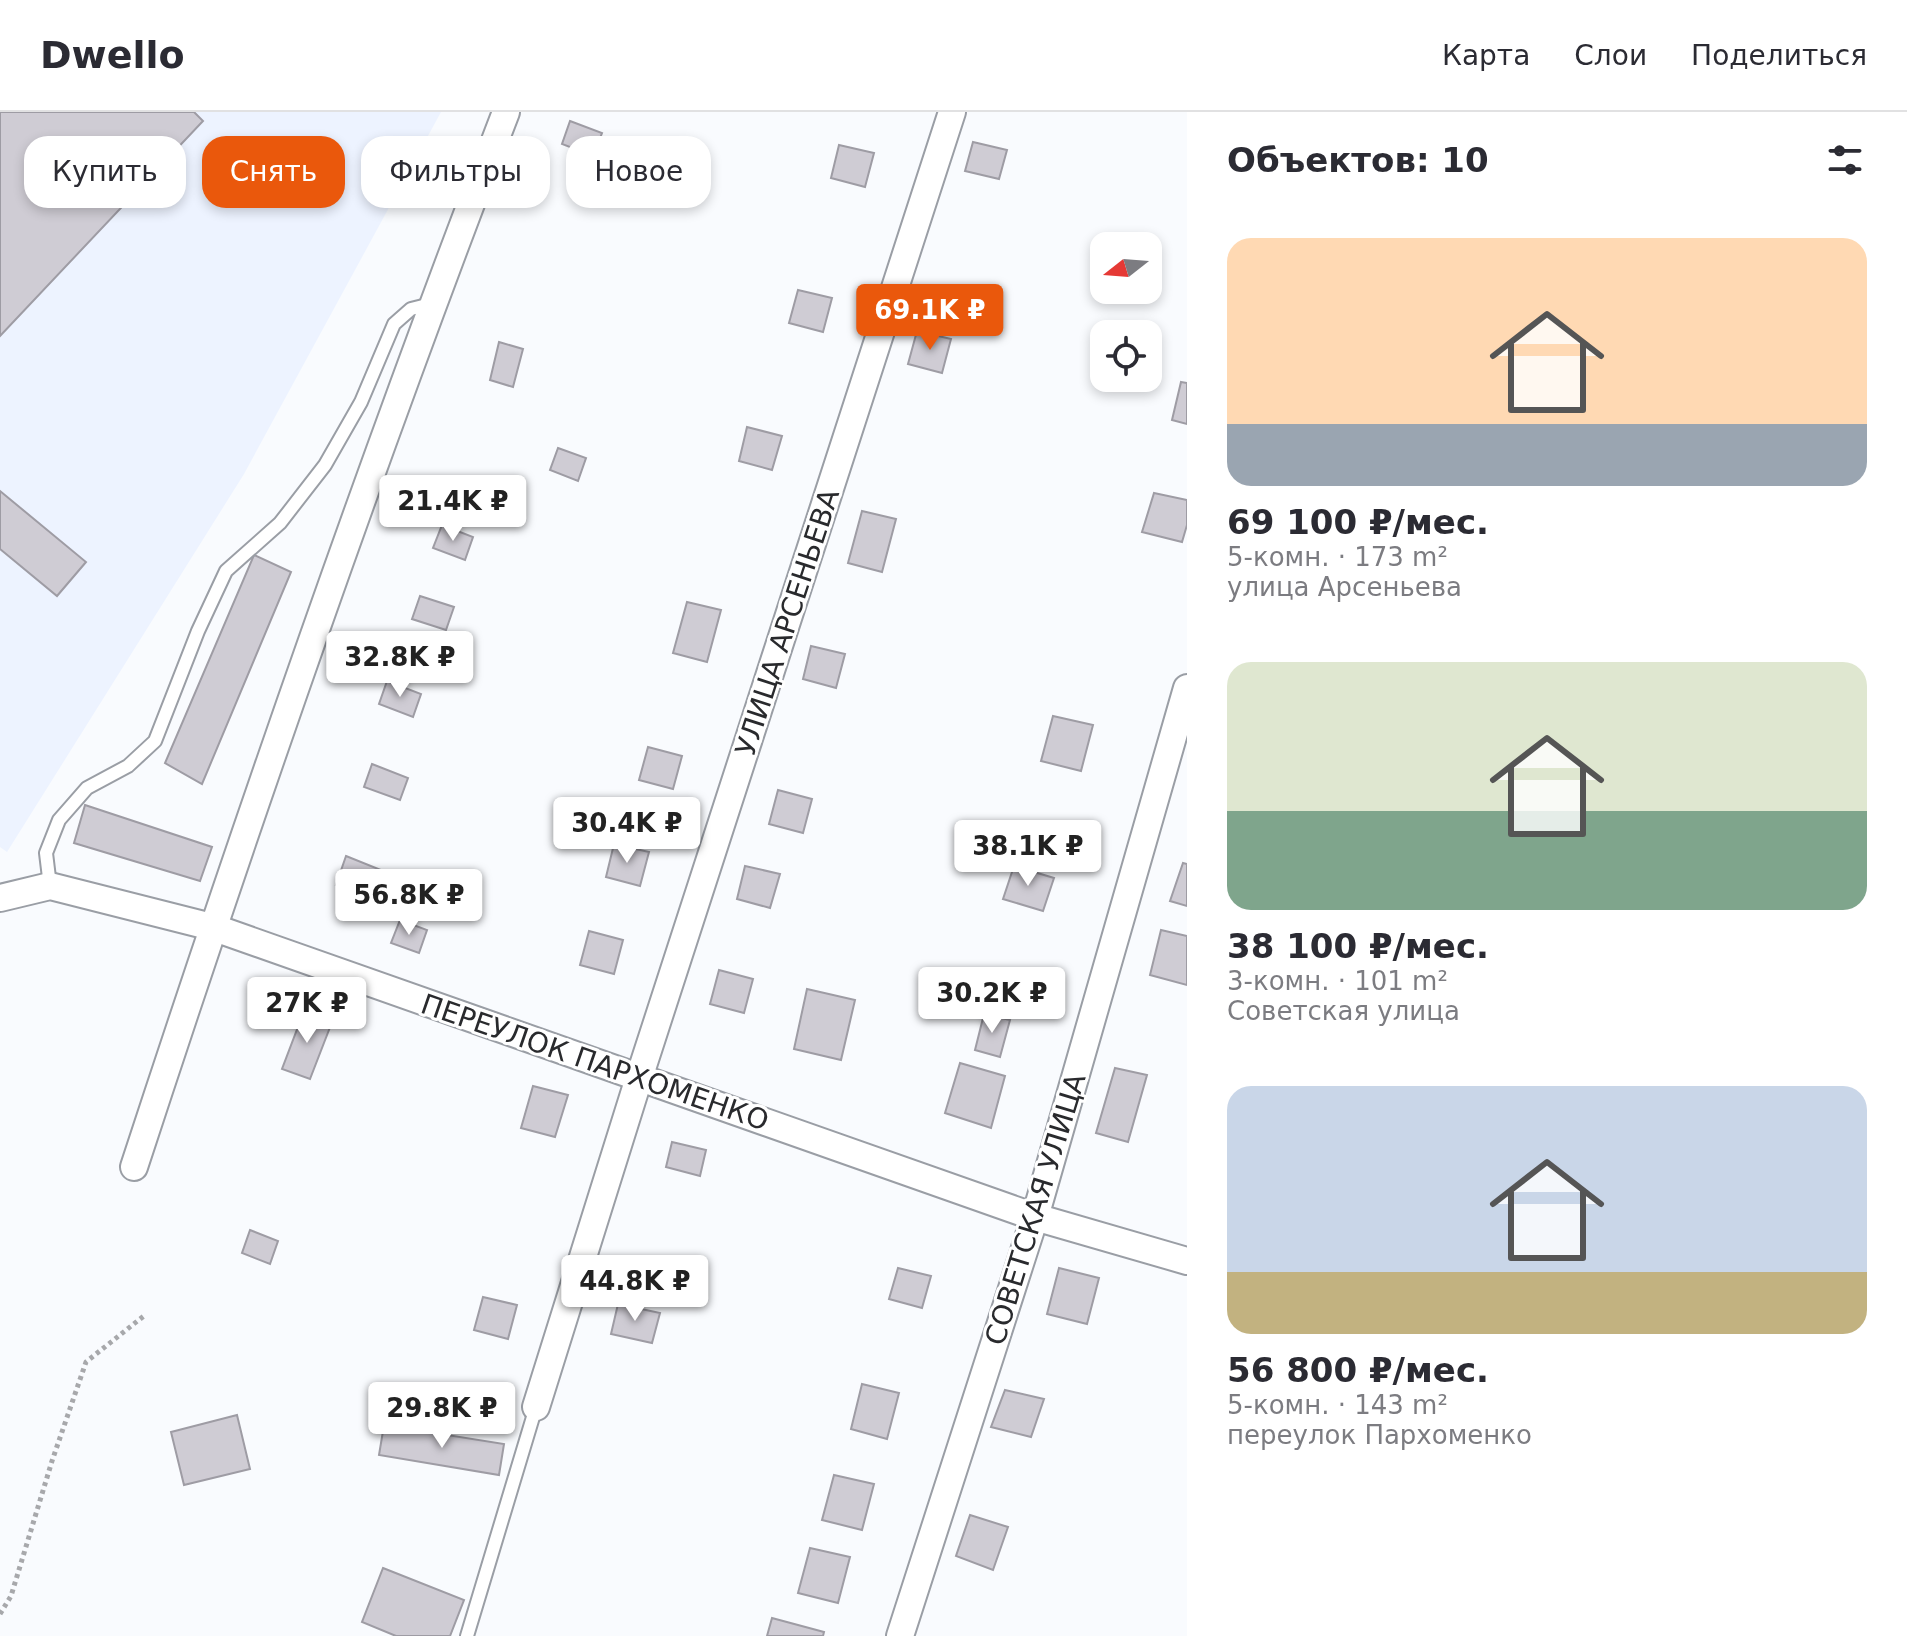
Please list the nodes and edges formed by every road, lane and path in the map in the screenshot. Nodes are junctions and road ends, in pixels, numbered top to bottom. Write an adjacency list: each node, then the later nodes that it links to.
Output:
1 (506, 112): 3 (street)
2 (952, 112): 8 (street, УЛИЦА АРСЕНЬЕВА)
3 (432, 304): 5 (lane); 7 (street)
4 (1187, 688): 10 (street, СОВЕТСКАЯ УЛИЦА)
5 (50, 886): 6 (street, ПЕРЕУЛОК ПАРХОМЕНКО); 7 (street, ПЕРЕУЛОК ПАРХОМЕНКО)
6 (0, 898)
7 (212, 927): 8 (street, ПЕРЕУЛОК ПАРХОМЕНКО); 9 (street)
8 (639, 1078): 10 (street, ПЕРЕУЛОК ПАРХОМЕНКО); 13 (street, УЛИЦА АРСЕНЬЕВА)
9 (134, 1167)
10 (1035, 1217): 11 (street, ПЕРЕУЛОК ПАРХОМЕНКО); 16 (street, СОВЕТСКАЯ УЛИЦА)
11 (1187, 1261)
12 (145, 1315): 14 (path)
13 (536, 1407): 15 (lane)
14 (0, 1614)
15 (467, 1636)
16 (900, 1636)

